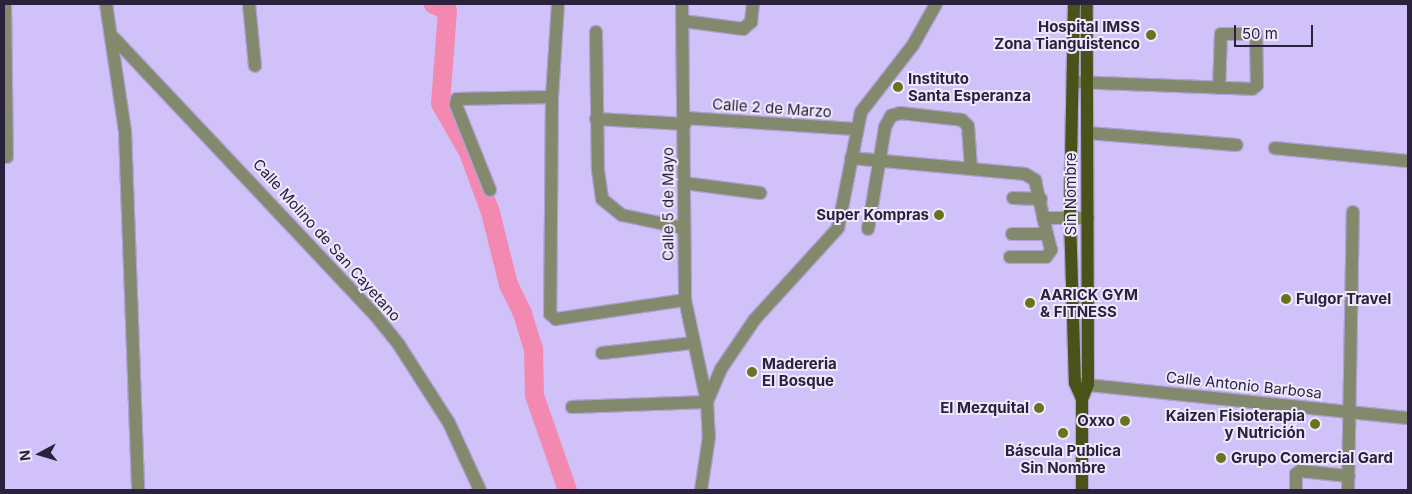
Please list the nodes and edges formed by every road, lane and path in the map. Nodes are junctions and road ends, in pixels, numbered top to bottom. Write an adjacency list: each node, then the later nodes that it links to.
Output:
1 (5, 4): 24 (street)
2 (106, 4): 12 (street)
3 (249, 4): 13 (street)
4 (558, 4): 17 (street)
5 (682, 4): 10 (street, Calle 5 de Mayo)
6 (753, 4): 10 (street)
7 (936, 4): 20 (street)
8 (1074, 4): 14 (main road, Sin Nombre)
9 (1088, 4): 15 (main road, Sin Nombre)
10 (683, 21): 19 (street, Calle 5 de Mayo)
11 (596, 32): 18 (street)
12 (114, 38): 52 (street); 53 (street, Calle Molino de San Cayetano)
13 (255, 66)
14 (1073, 82): 15 (street); 35 (main road, Sin Nombre)
15 (1088, 83): 16 (street); 21 (main road, Sin Nombre)
16 (1219, 88): 16 (street)
17 (552, 97): 30 (street); 43 (street)
18 (596, 119): 19 (street, Calle 2 de Marzo); 38 (street)
19 (686, 121): 20 (street, Calle 2 de Marzo); 29 (street, Calle 5 de Mayo)
20 (855, 129): 25 (street)
21 (1088, 134): 22 (street); 37 (main road, Sin Nombre)
22 (1237, 145)
23 (1275, 148): 27 (street)
24 (7, 157)
25 (851, 158): 26 (street); 47 (street)
26 (879, 160): 28 (street); 28 (street); 39 (street)
27 (1408, 161)
28 (971, 169): 33 (street)
29 (684, 183): 31 (street); 38 (street, Calle 5 de Mayo)
30 (490, 190)
31 (760, 193)
32 (1013, 198): 33 (street)
33 (1041, 199): 36 (street)
34 (1353, 212): 49 (street)
35 (1070, 217): 36 (street); 37 (street); 46 (main road, Sin Nombre)
36 (1043, 218): 41 (street)
37 (1088, 218): 46 (main road, Sin Nombre)
38 (683, 228): 43 (street, Calle 5 de Mayo)
39 (868, 229)
40 (1012, 234): 41 (street)
41 (1047, 234): 42 (street)
42 (1010, 257)
43 (685, 300): 44 (street, Calle 5 de Mayo)
44 (693, 343): 45 (street); 47 (street, Calle 5 de Mayo)
45 (602, 353)
46 (1082, 384): 49 (street, Calle Antonio Barbosa); 55 (main road)
47 (707, 402): 48 (street); 54 (street, Calle 5 de Mayo)
48 (572, 407)
49 (1350, 413): 50 (street, Calle Antonio Barbosa); 51 (street)
50 (1408, 418)
51 (1349, 476): 56 (street); 57 (street)
52 (138, 490)
53 (480, 490)
54 (701, 490)
55 (1082, 490)
56 (1296, 490)
57 (1348, 490)

